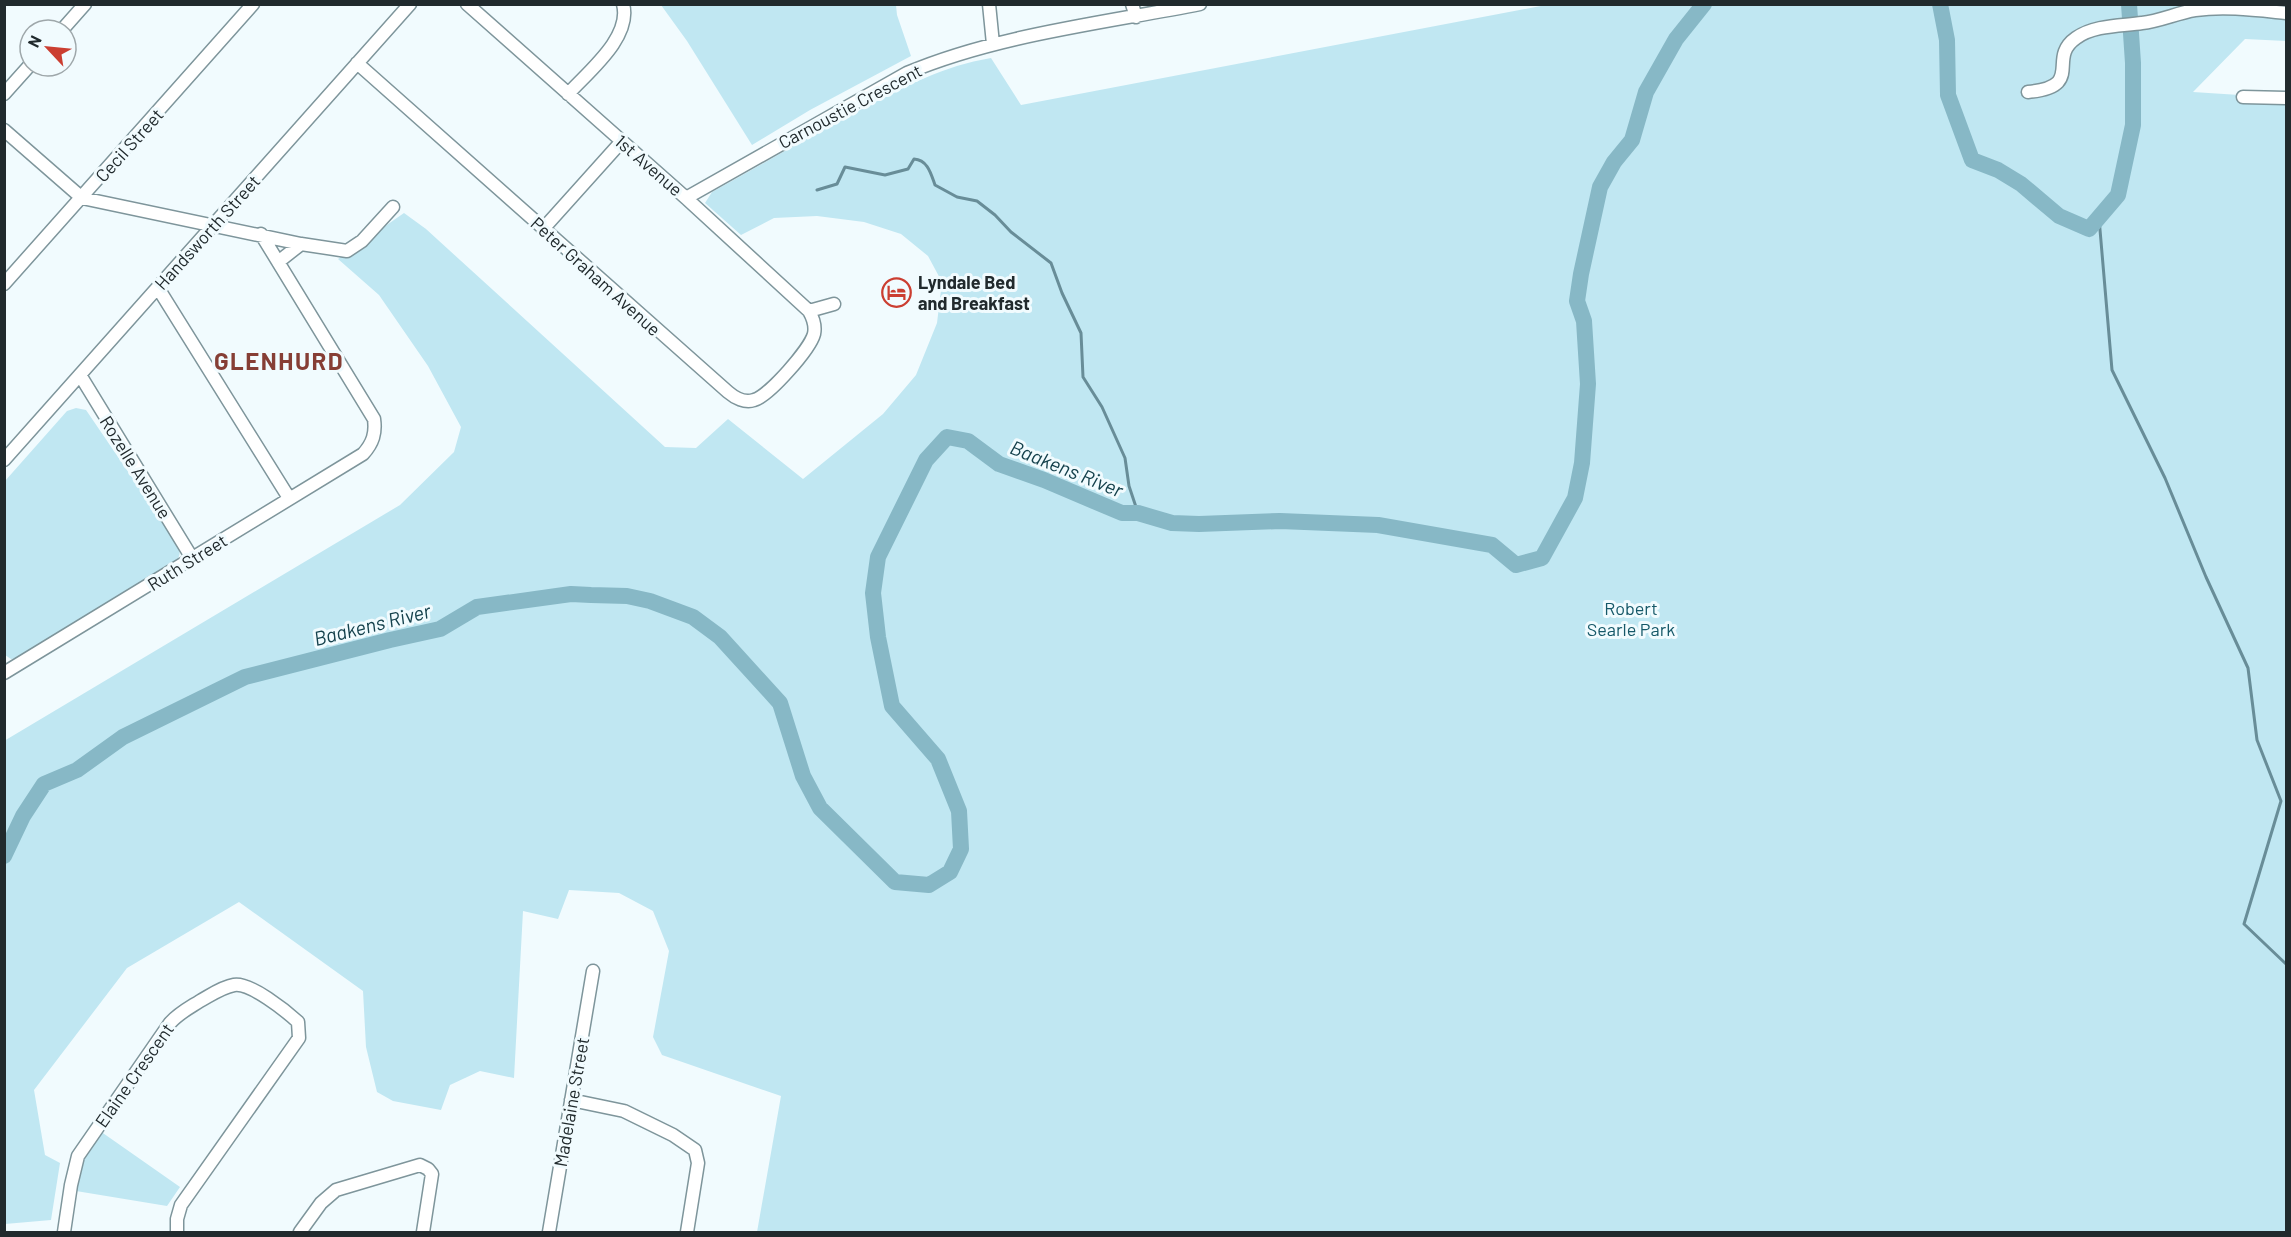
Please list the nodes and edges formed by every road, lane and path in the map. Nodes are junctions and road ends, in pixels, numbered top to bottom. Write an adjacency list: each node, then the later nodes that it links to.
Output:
1 (85, 4): 10 (street)
2 (254, 4): 21 (street, Cecil Street)
3 (410, 4): 12 (street, Handsworth Street)
4 (467, 4): 16 (street, 1st Avenue)
5 (623, 4): 16 (street)
6 (988, 4): 11 (street)
7 (1200, 4): 8 (street, Carnoustie Crescent)
8 (1134, 10): 11 (street, Carnoustie Crescent)
9 (2286, 13): 14 (street)
10 (73, 18)
11 (993, 44): 22 (street, Carnoustie Crescent)
12 (357, 63): 24 (street, Handsworth Street); 25 (street, Peter Graham Avenue)
13 (18, 78): 15 (street)
14 (2028, 92)
15 (4, 94)
16 (568, 94): 20 (street, 1st Avenue)
17 (2243, 97): 18 (street)
18 (2286, 98)
19 (4, 130): 21 (street)
20 (621, 141): 22 (street, 1st Avenue); 25 (street)
21 (82, 198): 24 (street); 29 (street, Cecil Street)
22 (686, 198): 32 (street, 1st Avenue)
23 (393, 207): 27 (street)
24 (213, 225): 26 (street); 30 (street, Handsworth Street)
25 (543, 229): 32 (street, Peter Graham Avenue)
26 (261, 234): 27 (street); 28 (street)
27 (301, 244): 28 (street)
28 (278, 262): 35 (street, Ruth Street)
29 (4, 284)
30 (158, 288): 33 (street, Handsworth Street); 35 (street)
31 (834, 304): 32 (street)
32 (809, 311)
33 (80, 375): 34 (street, Handsworth Street); 36 (street, Rozelle Avenue)
34 (4, 460)
35 (289, 498): 36 (street, Ruth Street)
36 (192, 558): 37 (street, Ruth Street)
37 (6, 669)
38 (593, 971): 39 (street, Madelaine Street)
39 (571, 1100): 44 (street, Madelaine Street); 45 (street)
40 (64, 1233): 41 (street, Elaine Crescent)
41 (177, 1233)
42 (300, 1233): 43 (street)
43 (423, 1233)
44 (549, 1233)
45 (687, 1233)

